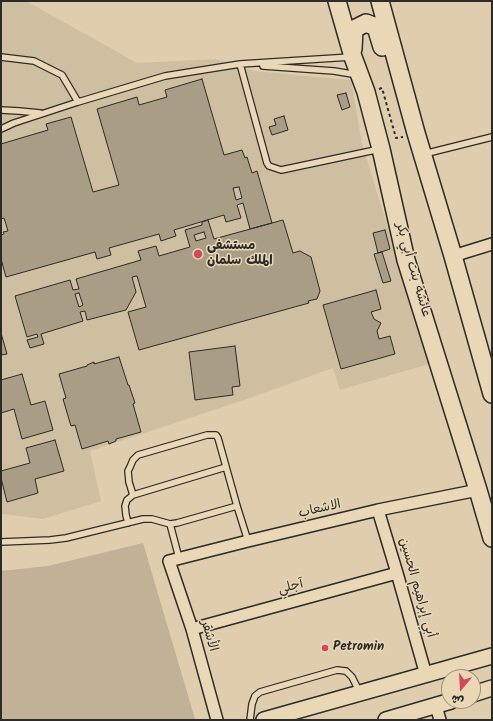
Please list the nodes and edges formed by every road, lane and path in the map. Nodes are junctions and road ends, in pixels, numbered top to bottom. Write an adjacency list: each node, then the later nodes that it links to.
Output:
1 (337, 1): 4 (main road, عائشة بنت أبي بكر)
2 (380, 1): 12 (main road)
3 (1, 57): 8 (lane)
4 (353, 57): 5 (lane); 6 (main road, عائشة بنت أبي بكر); 12 (main road)
5 (240, 64): 6 (lane); 8 (lane); 14 (lane)
6 (359, 75): 7 (main road, عائشة بنت أبي بكر)
7 (366, 92): 12 (path); 14 (main road, عائشة بنت أبي بكر)
8 (78, 102): 10 (lane)
9 (1, 110): 10 (lane)
10 (43, 114): 11 (lane)
11 (1, 129)
12 (415, 129): 15 (main road)
13 (492, 137): 15 (lane)
14 (381, 149): 20 (main road, عائشة بنت أبي بكر)
15 (423, 155): 17 (main road)
16 (492, 244): 17 (street)
17 (454, 256): 18 (main road)
18 (492, 394)
19 (226, 467): 21 (lane); 21 (lane); 22 (lane)
20 (478, 490): 23 (street, الاشعاب); 26 (main road, عائشة بنت أبي بكر)
21 (133, 495): 24 (lane)
22 (237, 506): 25 (lane); 27 (lane)
23 (378, 510): 27 (street, الاشعاب); 30 (street, أبي إبراهيم الحسين)
24 (128, 523): 25 (lane); 28 (lane)
25 (170, 524): 29 (lane)
26 (492, 538)
27 (248, 541): 29 (street, الاشعاب)
28 (1, 542)
29 (174, 560): 31 (street, الأشقر)
30 (397, 573): 31 (street, آجلي); 33 (street, أبي إبراهيم الحسين)
31 (192, 630): 38 (street, الأشقر)
32 (492, 656): 33 (main road)
33 (426, 674): 36 (main road)
34 (492, 688): 35 (main road)
35 (481, 691)
36 (360, 693): 39 (lane); 40 (main road)
37 (438, 713): 41 (main road)
38 (217, 720)
39 (250, 720)
40 (264, 720)
41 (386, 720)

